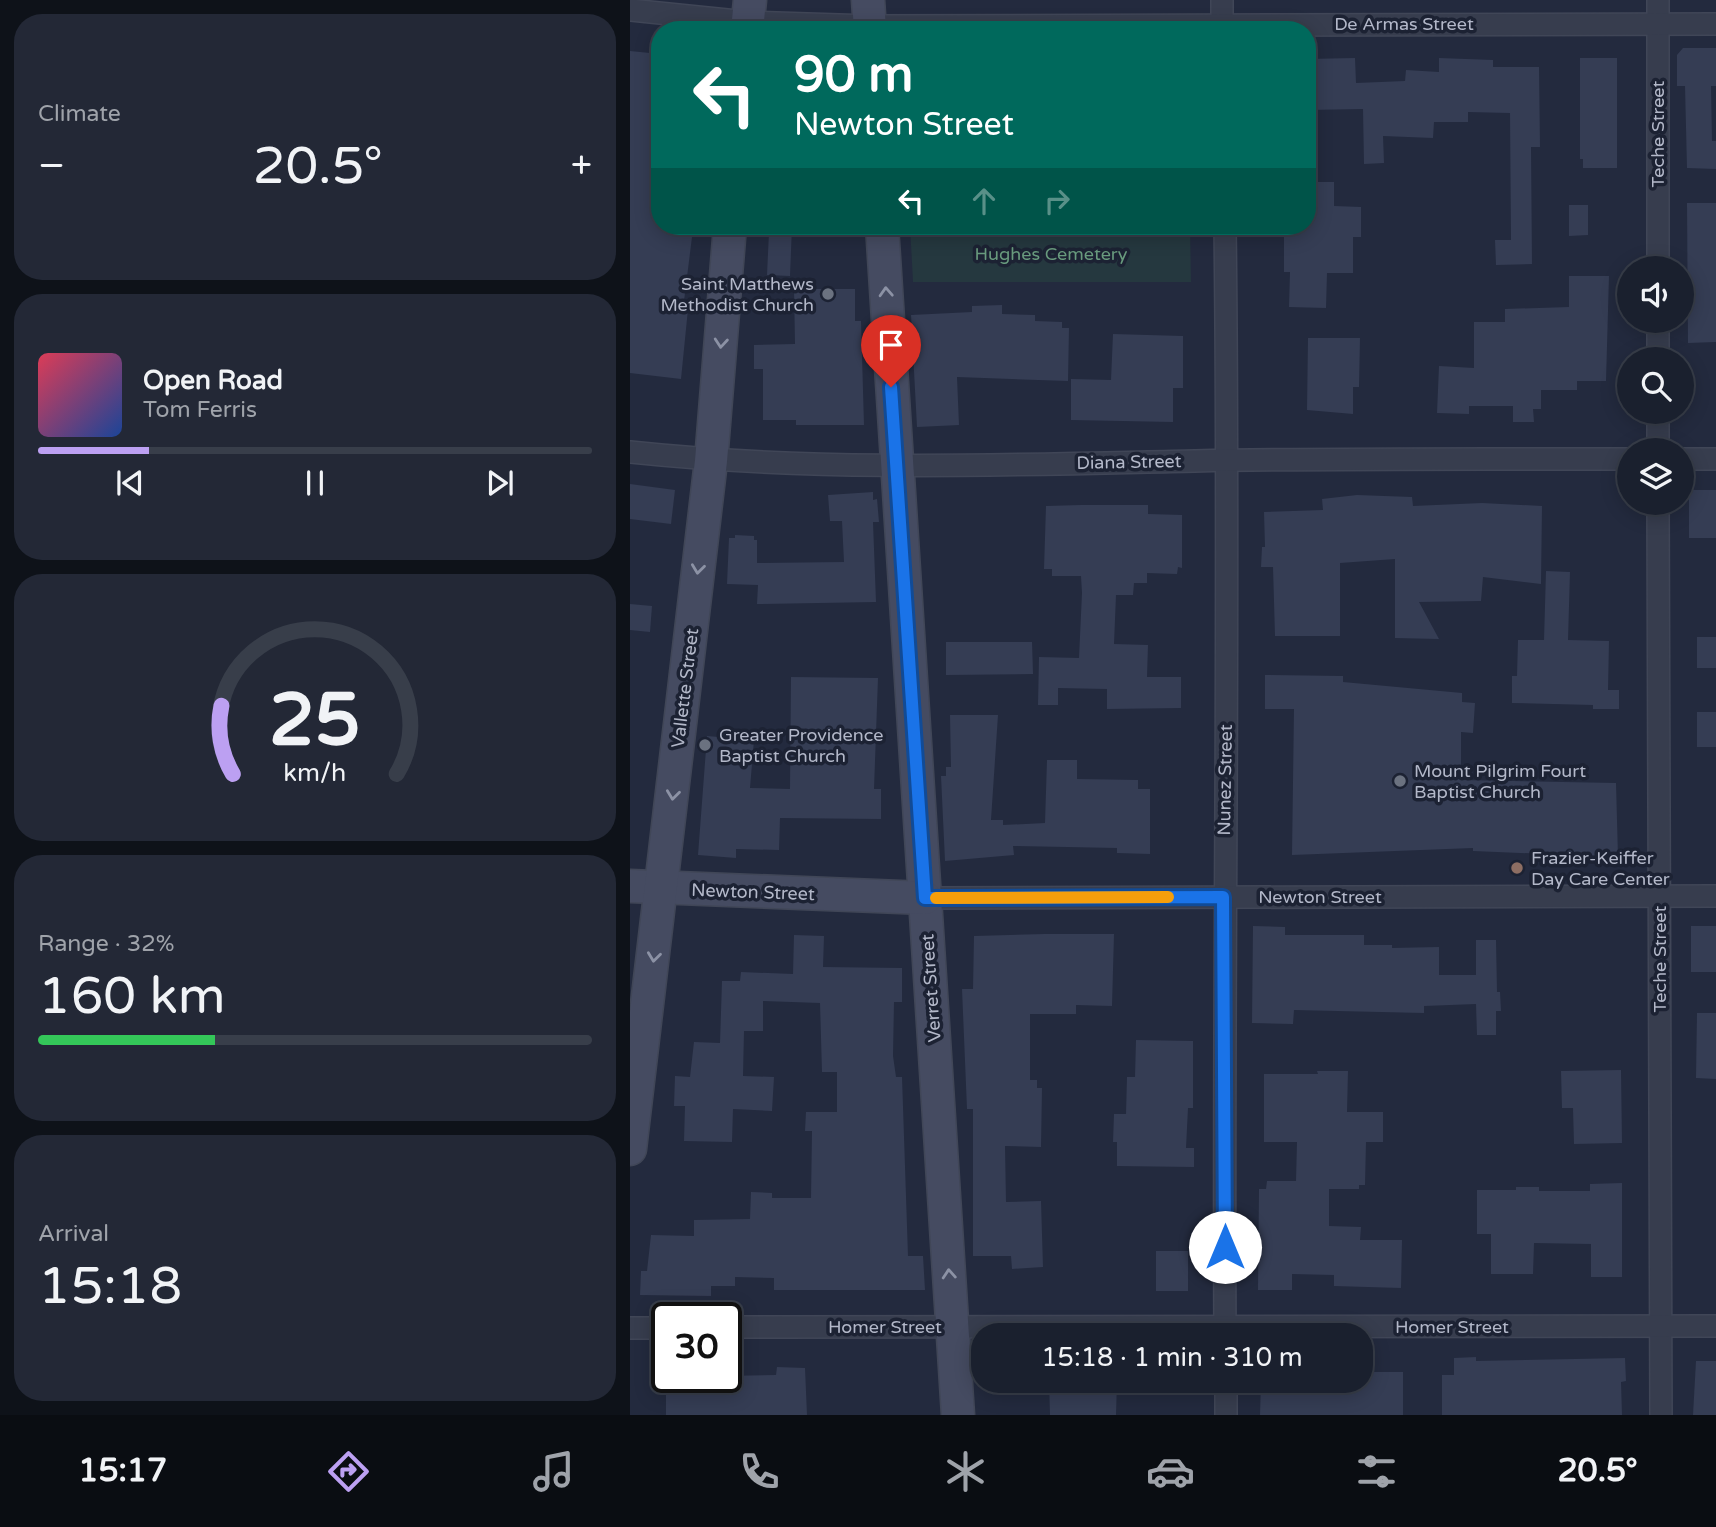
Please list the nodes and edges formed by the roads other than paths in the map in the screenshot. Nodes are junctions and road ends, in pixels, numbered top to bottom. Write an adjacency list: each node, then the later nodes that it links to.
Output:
1 (1222, 0): 7 (street)
2 (1658, 0): 8 (street, Teche Street)
3 (630, 10): 4 (street, De Armas Street)
4 (748, 17): 5 (street, De Armas Street)
5 (870, 18): 6 (street, De Armas Street)
6 (1002, 21)
7 (1222, 21)
8 (1658, 24): 9 (street, De Armas Street); 10 (street, De Armas Street); 14 (street, Teche Street)
9 (1716, 24)
10 (1316, 26)
11 (729, 235): 20 (main road, Vallette Street, one-way to 20)
12 (883, 235): 21 (main road, Verret Street, one-way to 12)
13 (1225, 235): 19 (street, Nunez Street)
14 (1658, 256)
15 (630, 452): 20 (street, Diana Street)
16 (1617, 459): 19 (street, Diana Street)
17 (1694, 459): 18 (street)
18 (1716, 459)
19 (1228, 460): 21 (street, Diana Street); 26 (street, Nunez Street)
20 (711, 461): 21 (street, Diana Street); 24 (main road, Vallette Street, one-way to 24)
21 (896, 467): 28 (main road, Verret Street)
22 (1658, 515): 27 (street, Teche Street)
23 (630, 886): 24 (main road, Newton Street)
24 (662, 889): 28 (main road, Newton Street); 29 (main road, Vallette Street, one-way to 29)
25 (1716, 896): 27 (street, Newton Street)
26 (1223, 897): 27 (street, Newton Street); 28 (street, Newton Street); 30 (street, Nunez Street)
27 (1660, 897): 33 (street, Teche Street)
28 (925, 898): 31 (main road, Verret Street, one-way to 28)
29 (630, 1149)
30 (1225, 1323)
31 (952, 1326): 32 (street, Homer Street); 35 (street, Homer Street); 40 (main road, Verret Street)
32 (971, 1326)
33 (1662, 1326): 34 (street, Homer Street); 38 (street, Homer Street); 42 (street, Teche Street)
34 (1716, 1326)
35 (742, 1327)
36 (630, 1328): 37 (street)
37 (651, 1328)
38 (1373, 1329)
39 (1226, 1393): 41 (street)
40 (958, 1415)
41 (1226, 1415)
42 (1661, 1415)

